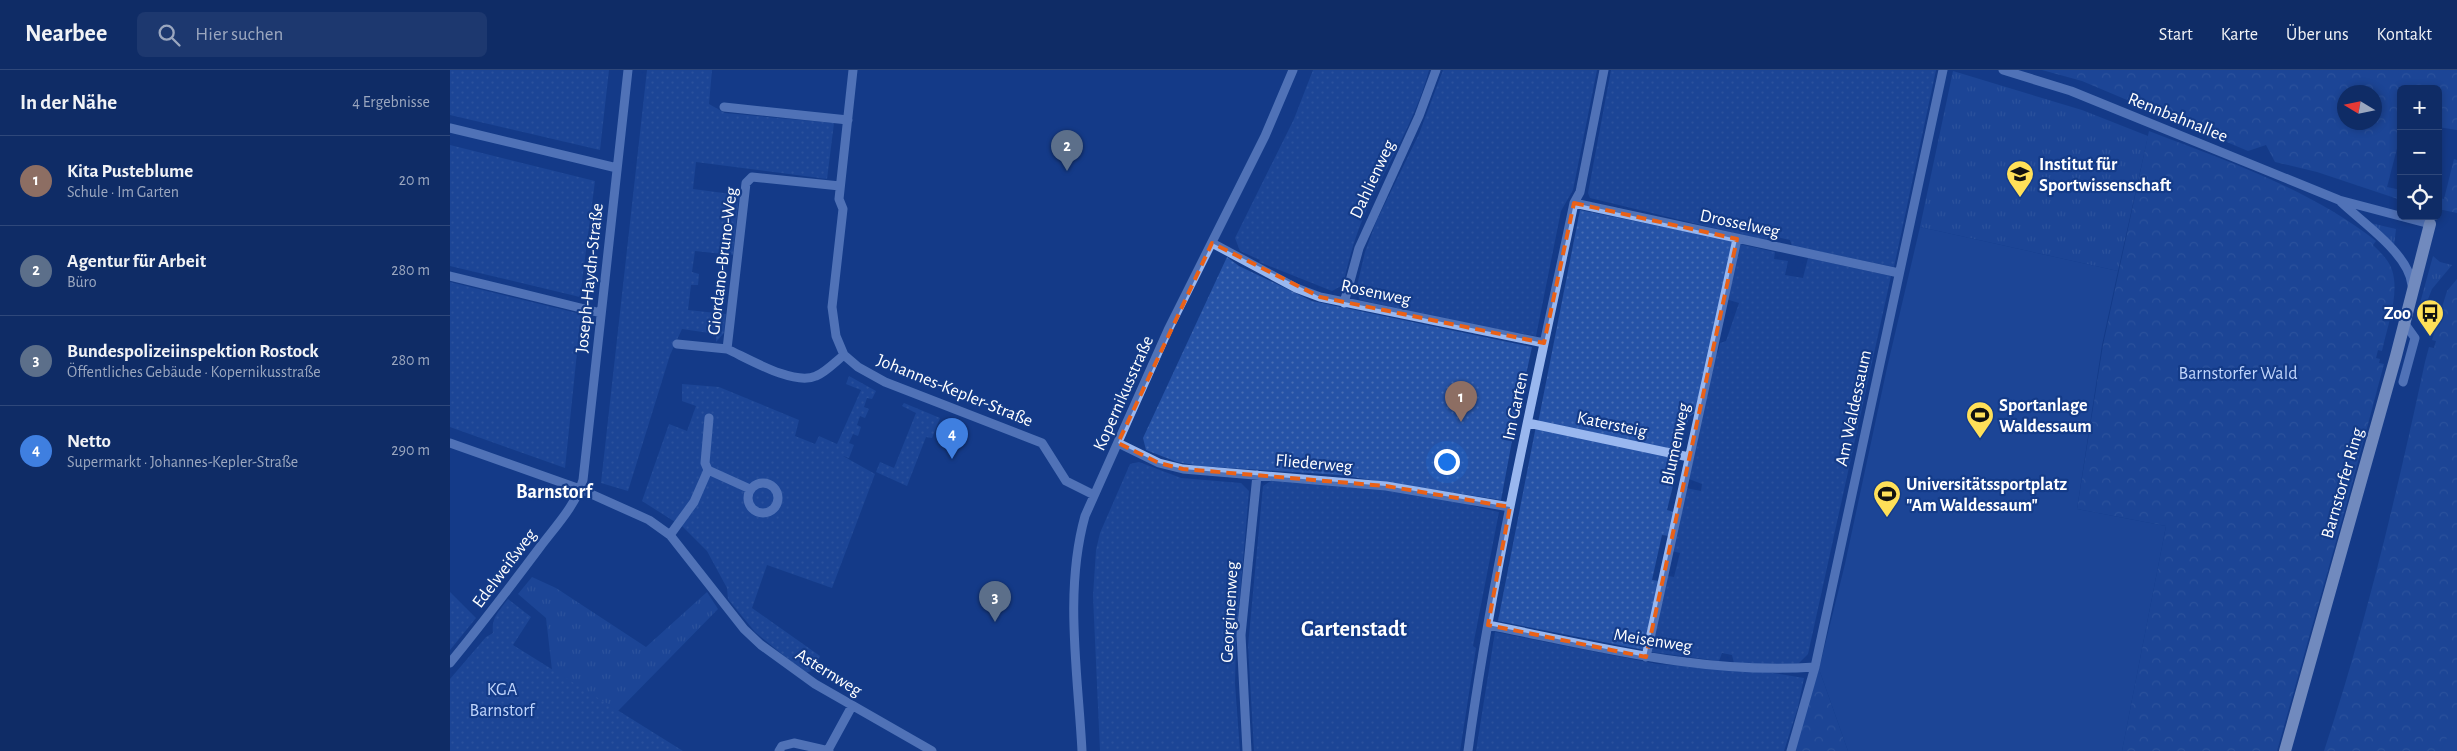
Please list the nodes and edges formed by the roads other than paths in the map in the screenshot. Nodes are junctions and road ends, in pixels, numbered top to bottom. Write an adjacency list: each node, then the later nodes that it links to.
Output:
1 (628, 70): 11 (street, Joseph-Haydn-Straße)
2 (853, 70): 9 (street, Johannes-Kepler-Straße)
3 (1293, 70): 17 (street, Kopernikusstraße)
4 (1436, 70): 21 (street, Dahlienweg)
5 (1604, 70): 14 (street, Im Garten)
6 (1942, 70): 18 (street, Am Waldessaum)
7 (2003, 70): 13 (street, Rennbahnallee)
8 (724, 107): 9 (street)
9 (848, 120): 12 (street, Johannes-Kepler-Straße)
10 (450, 128): 11 (street)
11 (617, 168): 22 (street, Joseph-Haydn-Straße)
12 (840, 186): 26 (street, Giordano-Bruno-Weg); 27 (street, Johannes-Kepler-Straße)
13 (2340, 200): 15 (street, Rennbahnallee); 20 (street, Rennbahnallee)
14 (1574, 203): 16 (street, Drosselweg); 24 (street, Im Garten)
15 (2430, 224): 20 (main road, Barnstorfer Ring)
16 (1737, 239): 18 (street, Drosselweg); 33 (street, Blumenweg)
17 (1212, 243): 21 (street, Rosenweg); 32 (street, Kopernikusstraße)
18 (1899, 274): 44 (street, Am Waldessaum)
19 (450, 276): 22 (street)
20 (2414, 293): 23 (main road, Barnstorfer Ring)
21 (1344, 303): 24 (street, Rosenweg)
22 (601, 313): 36 (street, Joseph-Haydn-Straße)
23 (2405, 324): 28 (street); 53 (main road, Barnstorfer Ring)
24 (1544, 343): 30 (street, Im Garten)
25 (677, 344): 26 (street, Giordano-Bruno-Weg)
26 (728, 349): 27 (street, Giordano-Bruno-Weg)
27 (844, 354): 38 (street, Johannes-Kepler-Straße)
28 (2403, 382)
29 (709, 418): 34 (street)
30 (1528, 423): 33 (street, Katersteig); 39 (street, Im Garten)
31 (450, 443): 36 (street, Asternweg)
32 (1118, 443): 35 (street, Fliederweg); 38 (street, Kopernikusstraße)
33 (1689, 457): 42 (street, Blumenweg)
34 (708, 470): 37 (street); 40 (street)
35 (1257, 475): 39 (street, Fliederweg); 50 (street, Georginenweg)
36 (580, 489): 40 (street, Asternweg); 43 (street, Edelweißweg)
37 (750, 489)
38 (1094, 495): 49 (street, Kopernikusstraße)
39 (1510, 507): 41 (street, Im Garten)
40 (670, 535): 45 (street, Asternweg)
41 (1488, 624): 42 (street, Meisenweg); 51 (street, Im Garten)
42 (1646, 657): 44 (street, Meisenweg)
43 (450, 663)
44 (1815, 667): 52 (street, Am Waldessaum)
45 (852, 706): 46 (street); 48 (street, Asternweg)
46 (828, 750): 47 (street)
47 (779, 751)
48 (932, 751)
49 (1082, 751)
50 (1247, 751)
51 (1468, 751)
52 (1791, 751)
53 (2285, 751)

